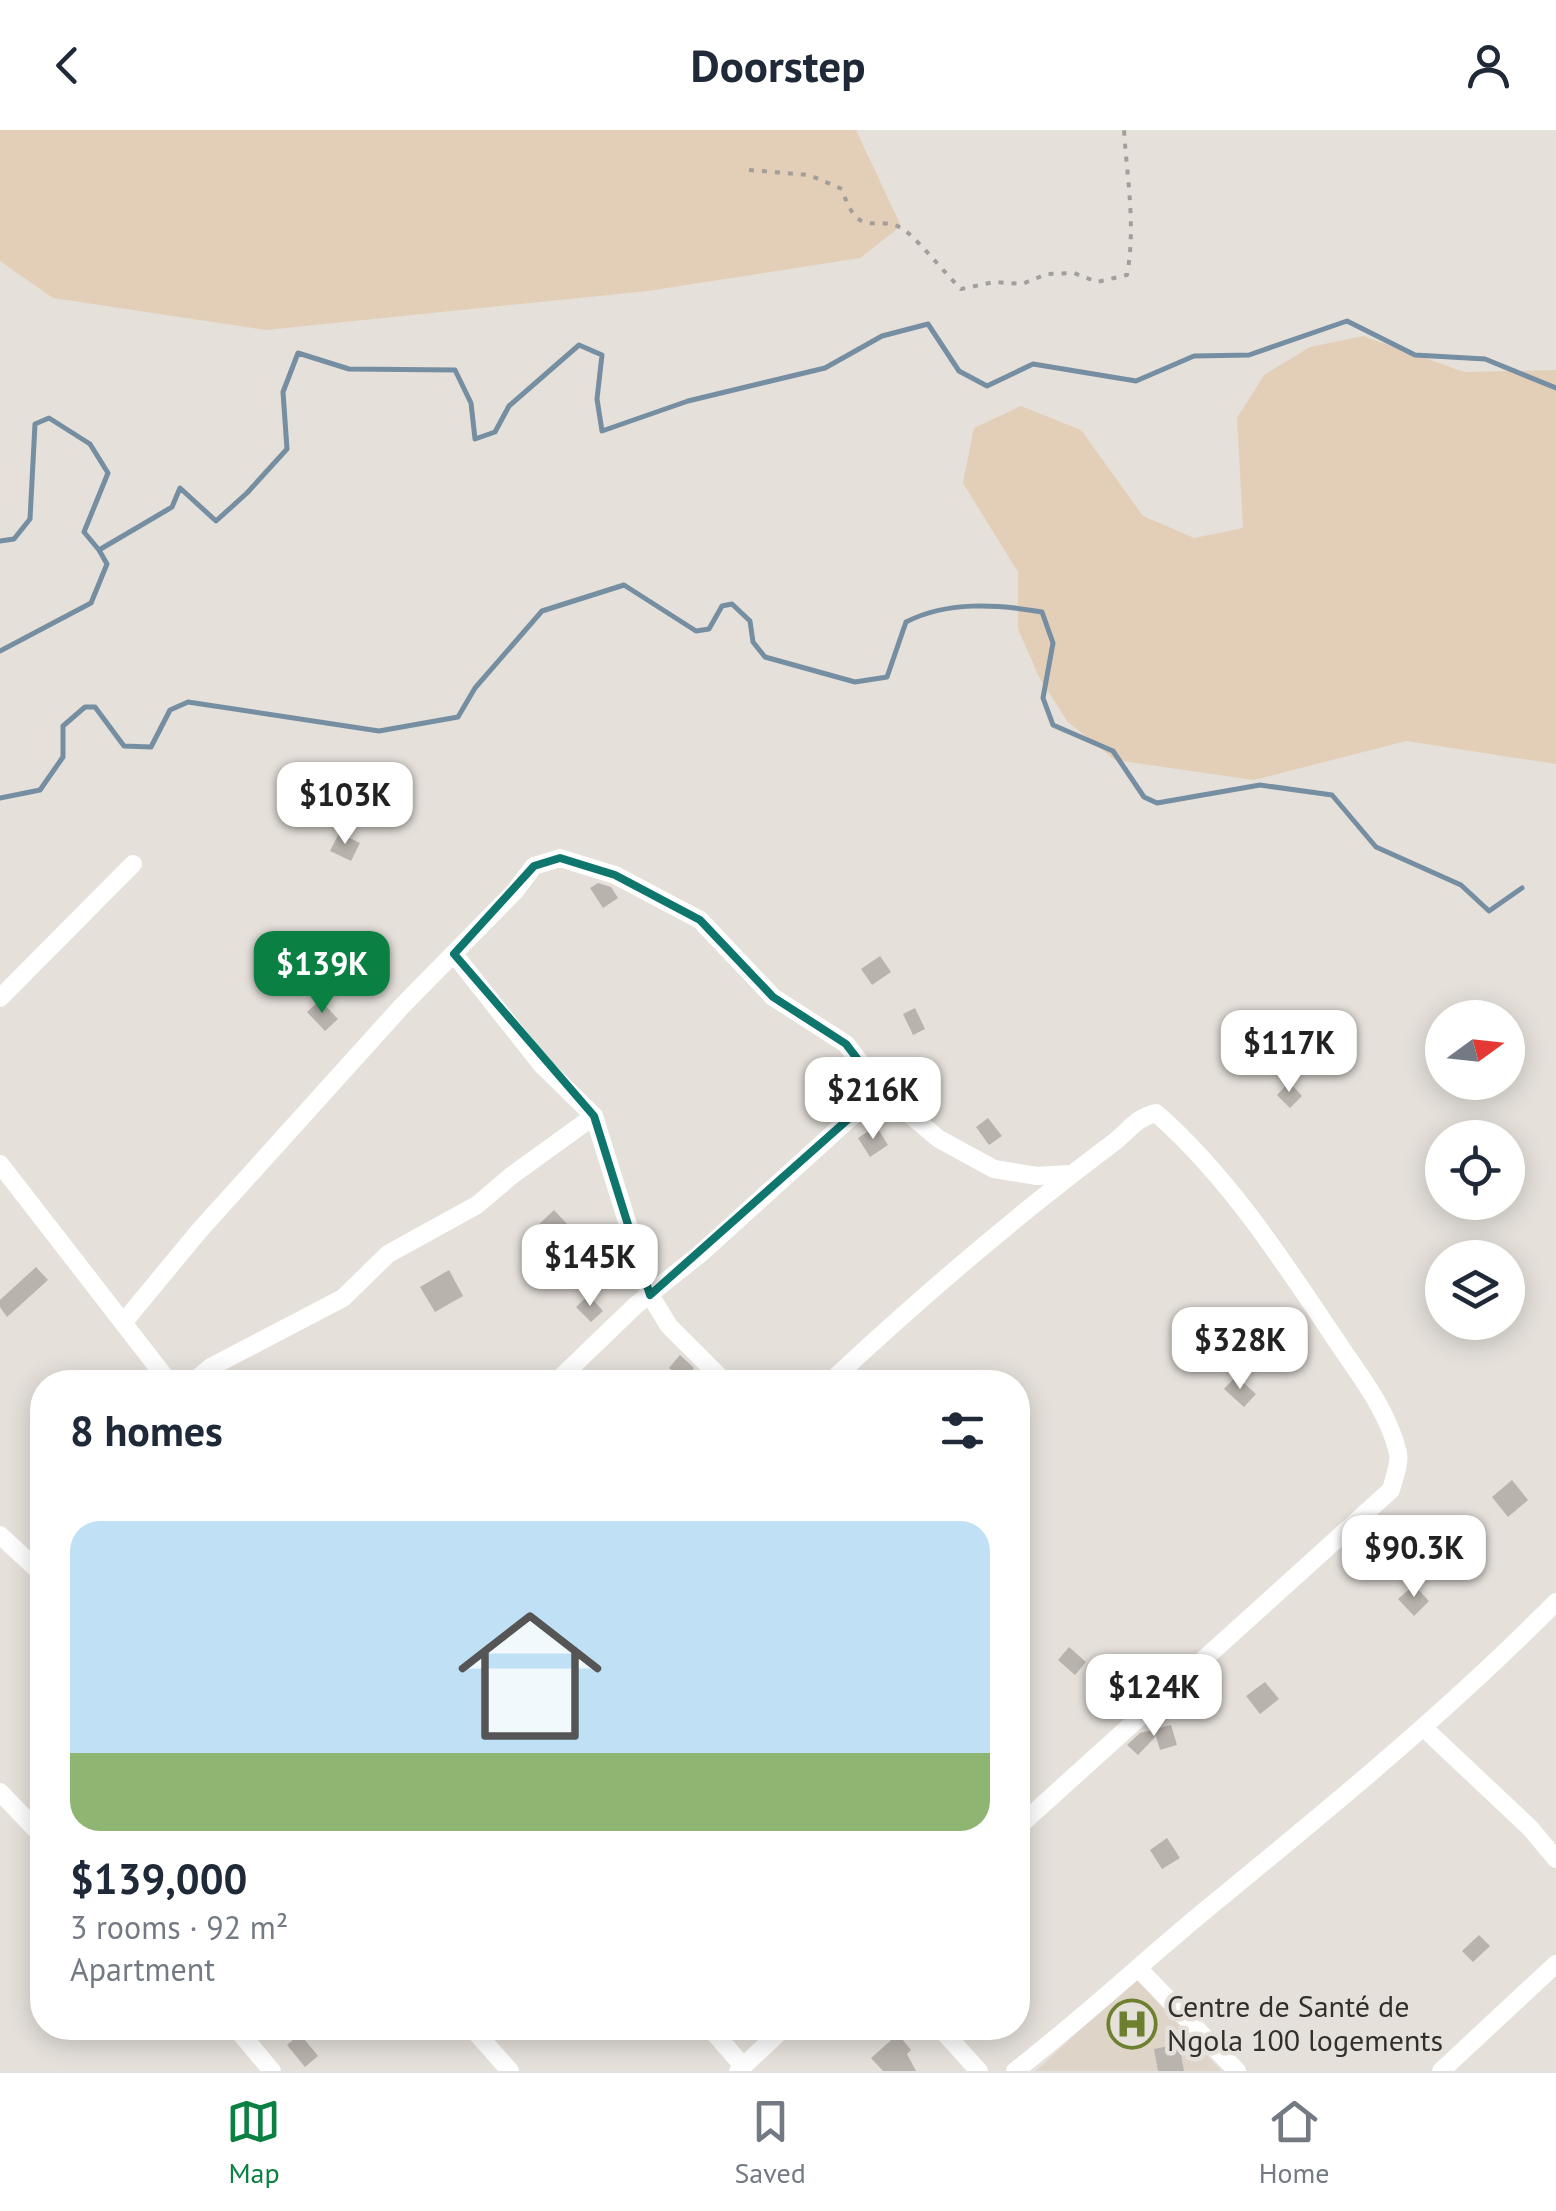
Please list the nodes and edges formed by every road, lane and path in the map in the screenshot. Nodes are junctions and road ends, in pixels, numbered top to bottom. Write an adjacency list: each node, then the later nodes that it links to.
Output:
1 (1124, 130): 2 (path)
2 (750, 170)
3 (132, 864): 5 (street)
4 (454, 954): 6 (street); 7 (street); 11 (street)
5 (0, 998)
6 (881, 1090): 9 (street); 10 (street)
7 (594, 1116): 10 (street); 13 (street)
8 (0, 1164): 11 (street)
9 (1069, 1174): 16 (street); 22 (street)
10 (650, 1296): 14 (street); 15 (street)
11 (123, 1323): 12 (street)
12 (160, 1370)
13 (208, 1370)
14 (569, 1370)
15 (713, 1370)
16 (843, 1370)
17 (0, 1535): 18 (street)
18 (30, 1563)
19 (1556, 1602): 20 (street)
20 (1424, 1728): 24 (street); 26 (street)
21 (0, 1792): 23 (street)
22 (1030, 1817)
23 (30, 1823)
24 (1556, 1858)
25 (1556, 1964): 38 (street)
26 (1138, 1968): 36 (street); 37 (street)
27 (246, 2040): 33 (street)
28 (483, 2040): 34 (street)
29 (719, 2040): 32 (street)
30 (771, 2040): 32 (street)
31 (951, 2040): 35 (street)
32 (740, 2069)
33 (272, 2071)
34 (510, 2071)
35 (979, 2071)
36 (1016, 2071)
37 (1237, 2071)
38 (1440, 2071)

